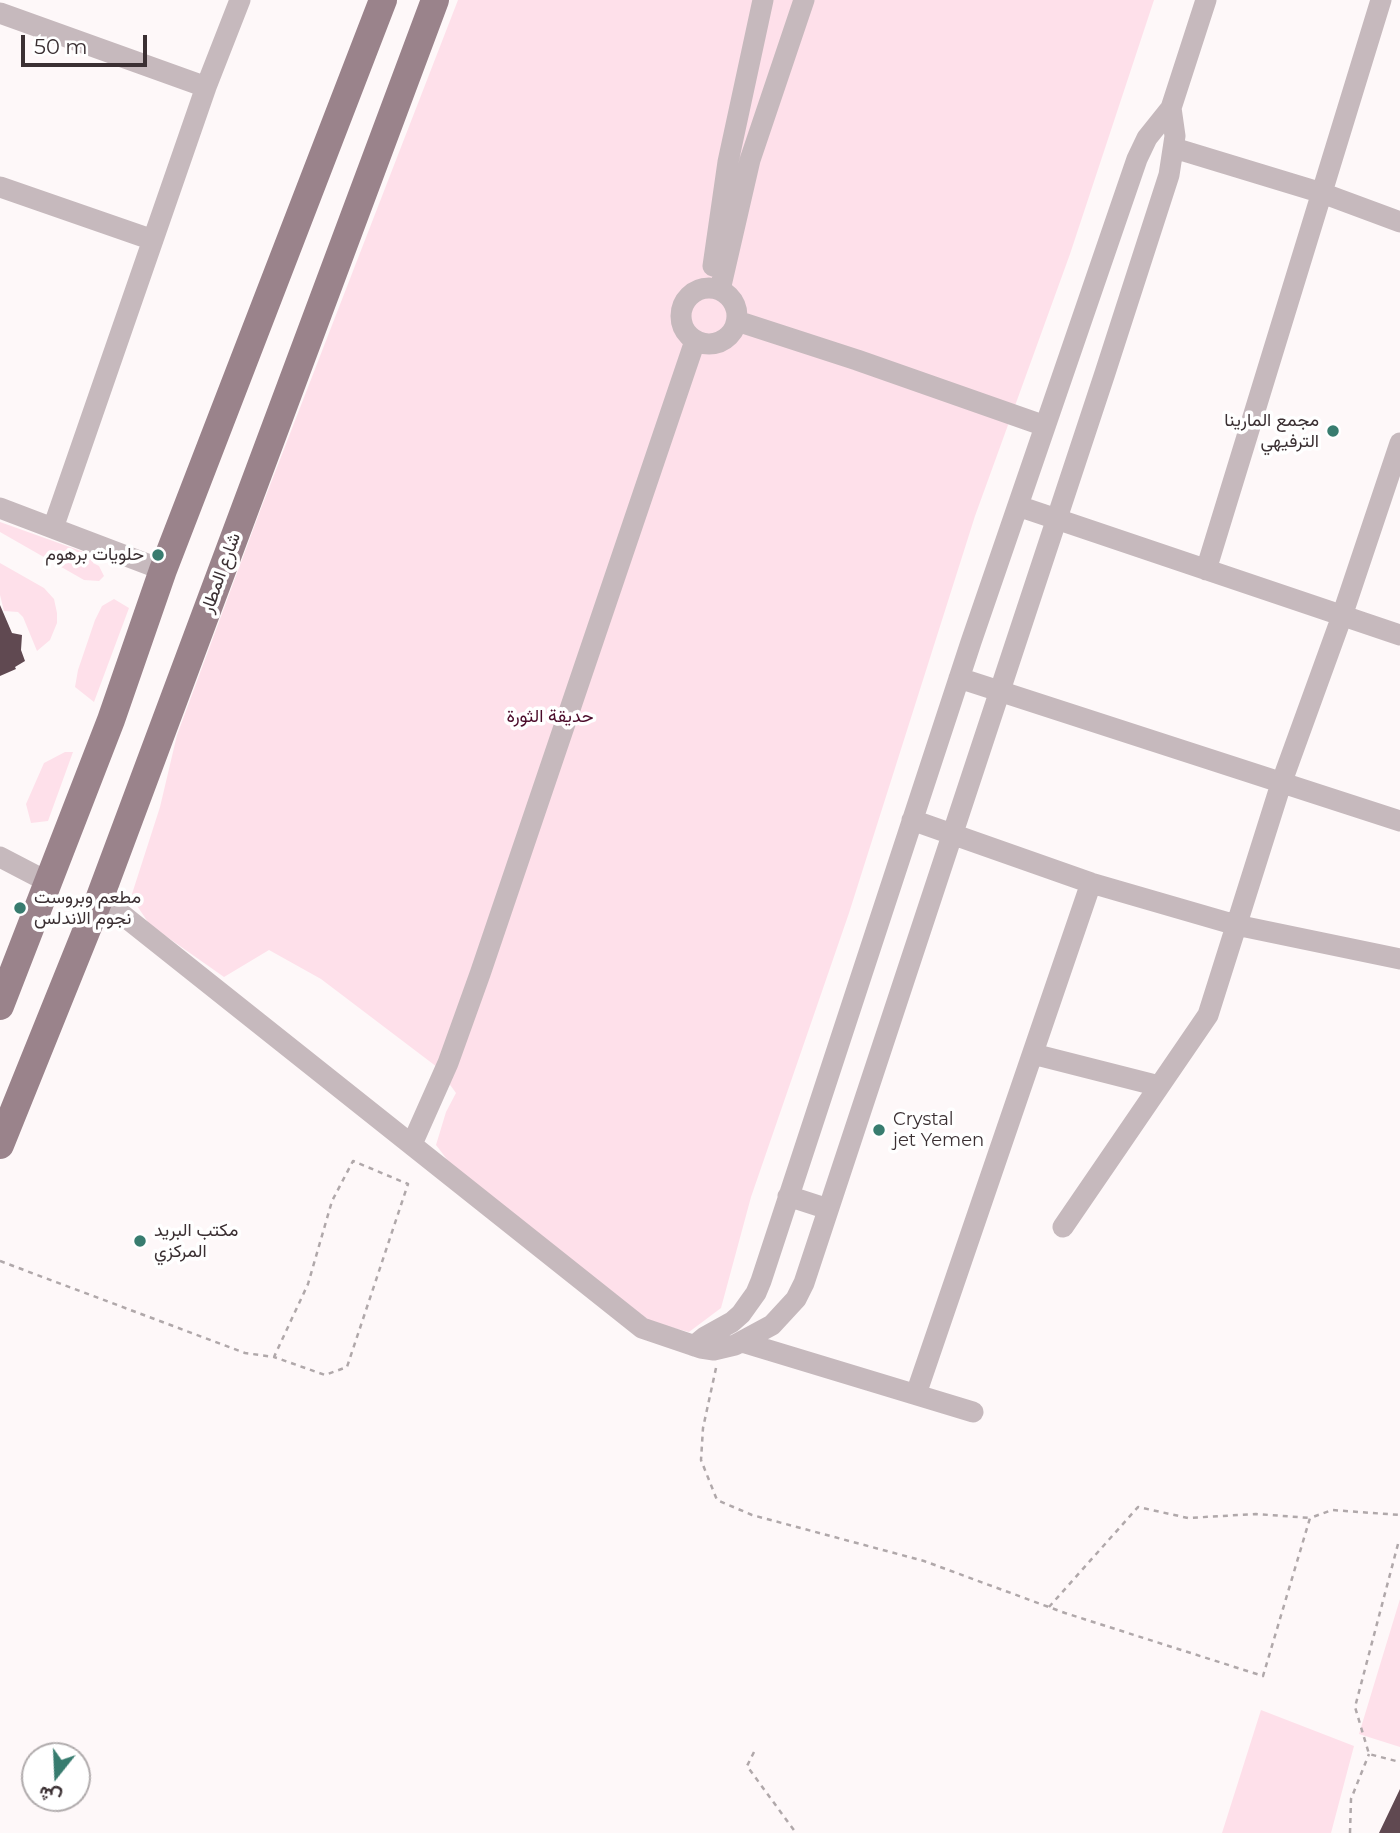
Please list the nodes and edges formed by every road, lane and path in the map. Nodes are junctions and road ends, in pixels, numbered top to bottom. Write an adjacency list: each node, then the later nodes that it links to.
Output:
1 (240, 0): 9 (street)
2 (383, 0): 25 (main road)
3 (435, 0): 38 (main road, شارع المطار)
4 (763, 0): 16 (street)
5 (804, 0): 16 (street)
6 (1206, 0): 10 (street)
7 (1381, 0): 13 (street)
8 (0, 13): 9 (street)
9 (205, 87): 15 (street)
10 (1171, 108): 11 (street); 19 (street)
11 (1174, 148): 13 (street); 23 (street)
12 (0, 187): 15 (street)
13 (1322, 193): 14 (street); 26 (street)
14 (1400, 222)
15 (153, 240): 24 (street)
16 (715, 288): 17 (street); 18 (street)
17 (737, 321): 18 (street); 19 (street)
18 (695, 341): 45 (street)
19 (1045, 426): 21 (street)
20 (1398, 454): 27 (street)
21 (1018, 506): 23 (street); 29 (street)
22 (0, 508): 24 (street)
23 (1057, 519): 26 (street); 30 (street)
24 (53, 528): 25 (street)
25 (163, 570): 36 (main road)
26 (1206, 570): 27 (street)
27 (1342, 616): 28 (street); 31 (street)
28 (1400, 635)
29 (959, 678): 30 (street); 32 (street)
30 (1000, 692): 31 (street); 34 (street)
31 (1281, 784): 33 (street); 39 (street)
32 (912, 820): 34 (street); 46 (street)
33 (1400, 821)
34 (953, 834): 37 (street); 47 (street)
35 (0, 857): 36 (street)
36 (48, 882): 41 (main road)
37 (1091, 883): 39 (street); 42 (street)
38 (100, 897): 44 (main road, شارع المطار); 45 (street)
39 (1236, 925): 40 (street); 43 (street)
40 (1400, 959)
41 (0, 1006)
42 (1033, 1054): 43 (street); 55 (street)
43 (1159, 1086): 48 (street)
44 (0, 1144)
45 (412, 1144): 52 (street)
46 (788, 1196): 47 (street); 50 (street)
47 (828, 1209): 51 (street)
48 (1063, 1227)
49 (0, 1261): 54 (path)
50 (741, 1314): 51 (street); 52 (street)
51 (750, 1338): 53 (street); 55 (street)
52 (694, 1346): 53 (street)
53 (721, 1349): 60 (path)
54 (274, 1357): 54 (path)
55 (916, 1394): 56 (street)
56 (973, 1412)
57 (1400, 1515): 58 (path)
58 (1310, 1518): 60 (path); 60 (path)
59 (1398, 1544): 62 (path)
60 (1049, 1607)
61 (754, 1752): 64 (path)
62 (1369, 1754): 63 (path); 65 (path)
63 (1400, 1762)
64 (796, 1833)
65 (1349, 1833)

